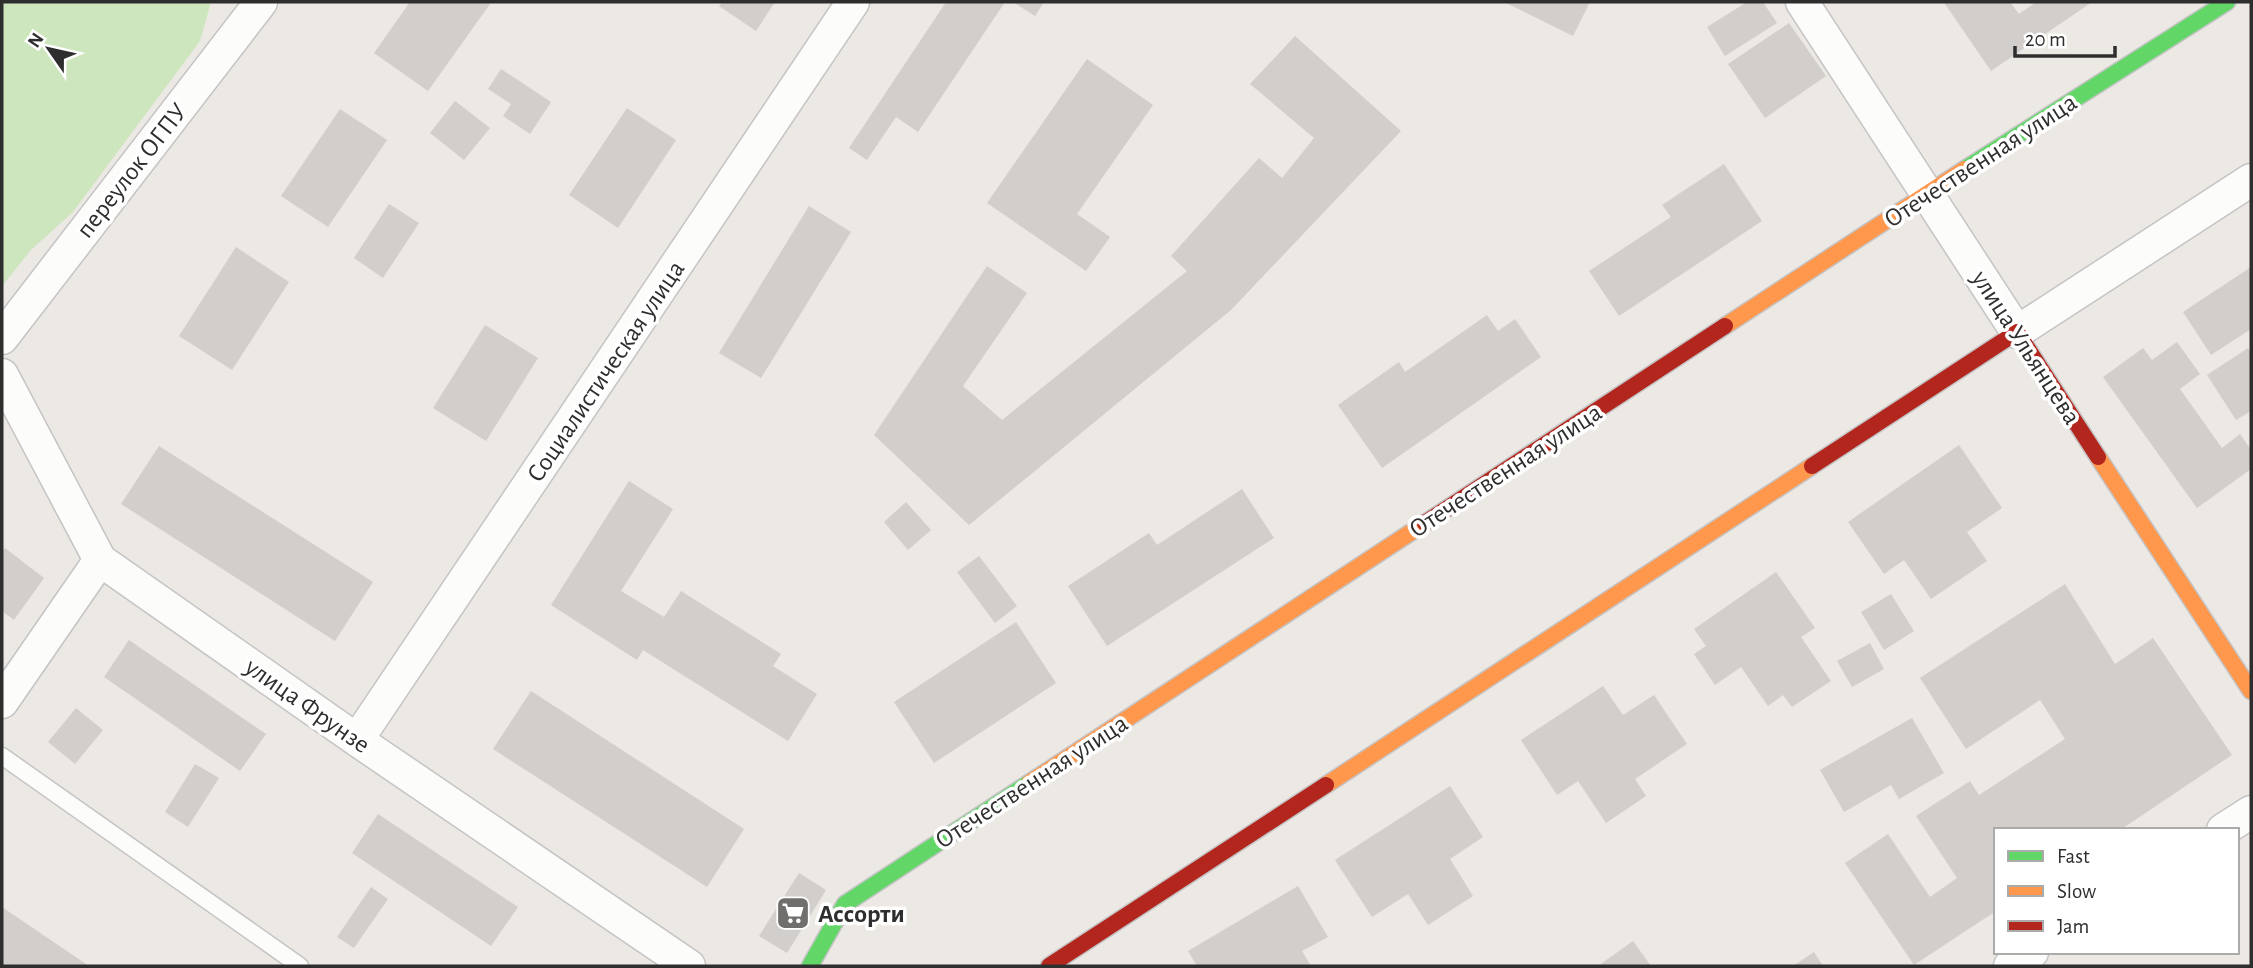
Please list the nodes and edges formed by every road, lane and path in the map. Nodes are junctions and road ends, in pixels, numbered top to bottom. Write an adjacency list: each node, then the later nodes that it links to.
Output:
1 (261, 2): 8 (street, переулок ОГПУ)
2 (853, 2): 13 (street, Социалистическая улица)
3 (1802, 2): 6 (street, улица Ульянцева)
4 (2227, 2): 6 (street, Отечественная улица)
5 (2251, 180): 7 (street)
6 (1927, 193): 7 (street, улица Ульянцева); 20 (street, Отечественная улица)
7 (2017, 332): 11 (street, улица Ульянцева); 21 (street)
8 (2, 338)
9 (2, 375): 10 (street, улица Фрунзе)
10 (100, 560): 12 (street); 13 (street, улица Фрунзе)
11 (2251, 691)
12 (2, 702)
13 (357, 740): 19 (street, улица Фрунзе)
14 (2, 757): 18 (lane)
15 (2251, 812): 16 (street)
16 (2226, 828)
17 (2029, 954): 22 (street)
18 (300, 966)
19 (689, 966)
20 (810, 966)
21 (1049, 966)
22 (2010, 966)

